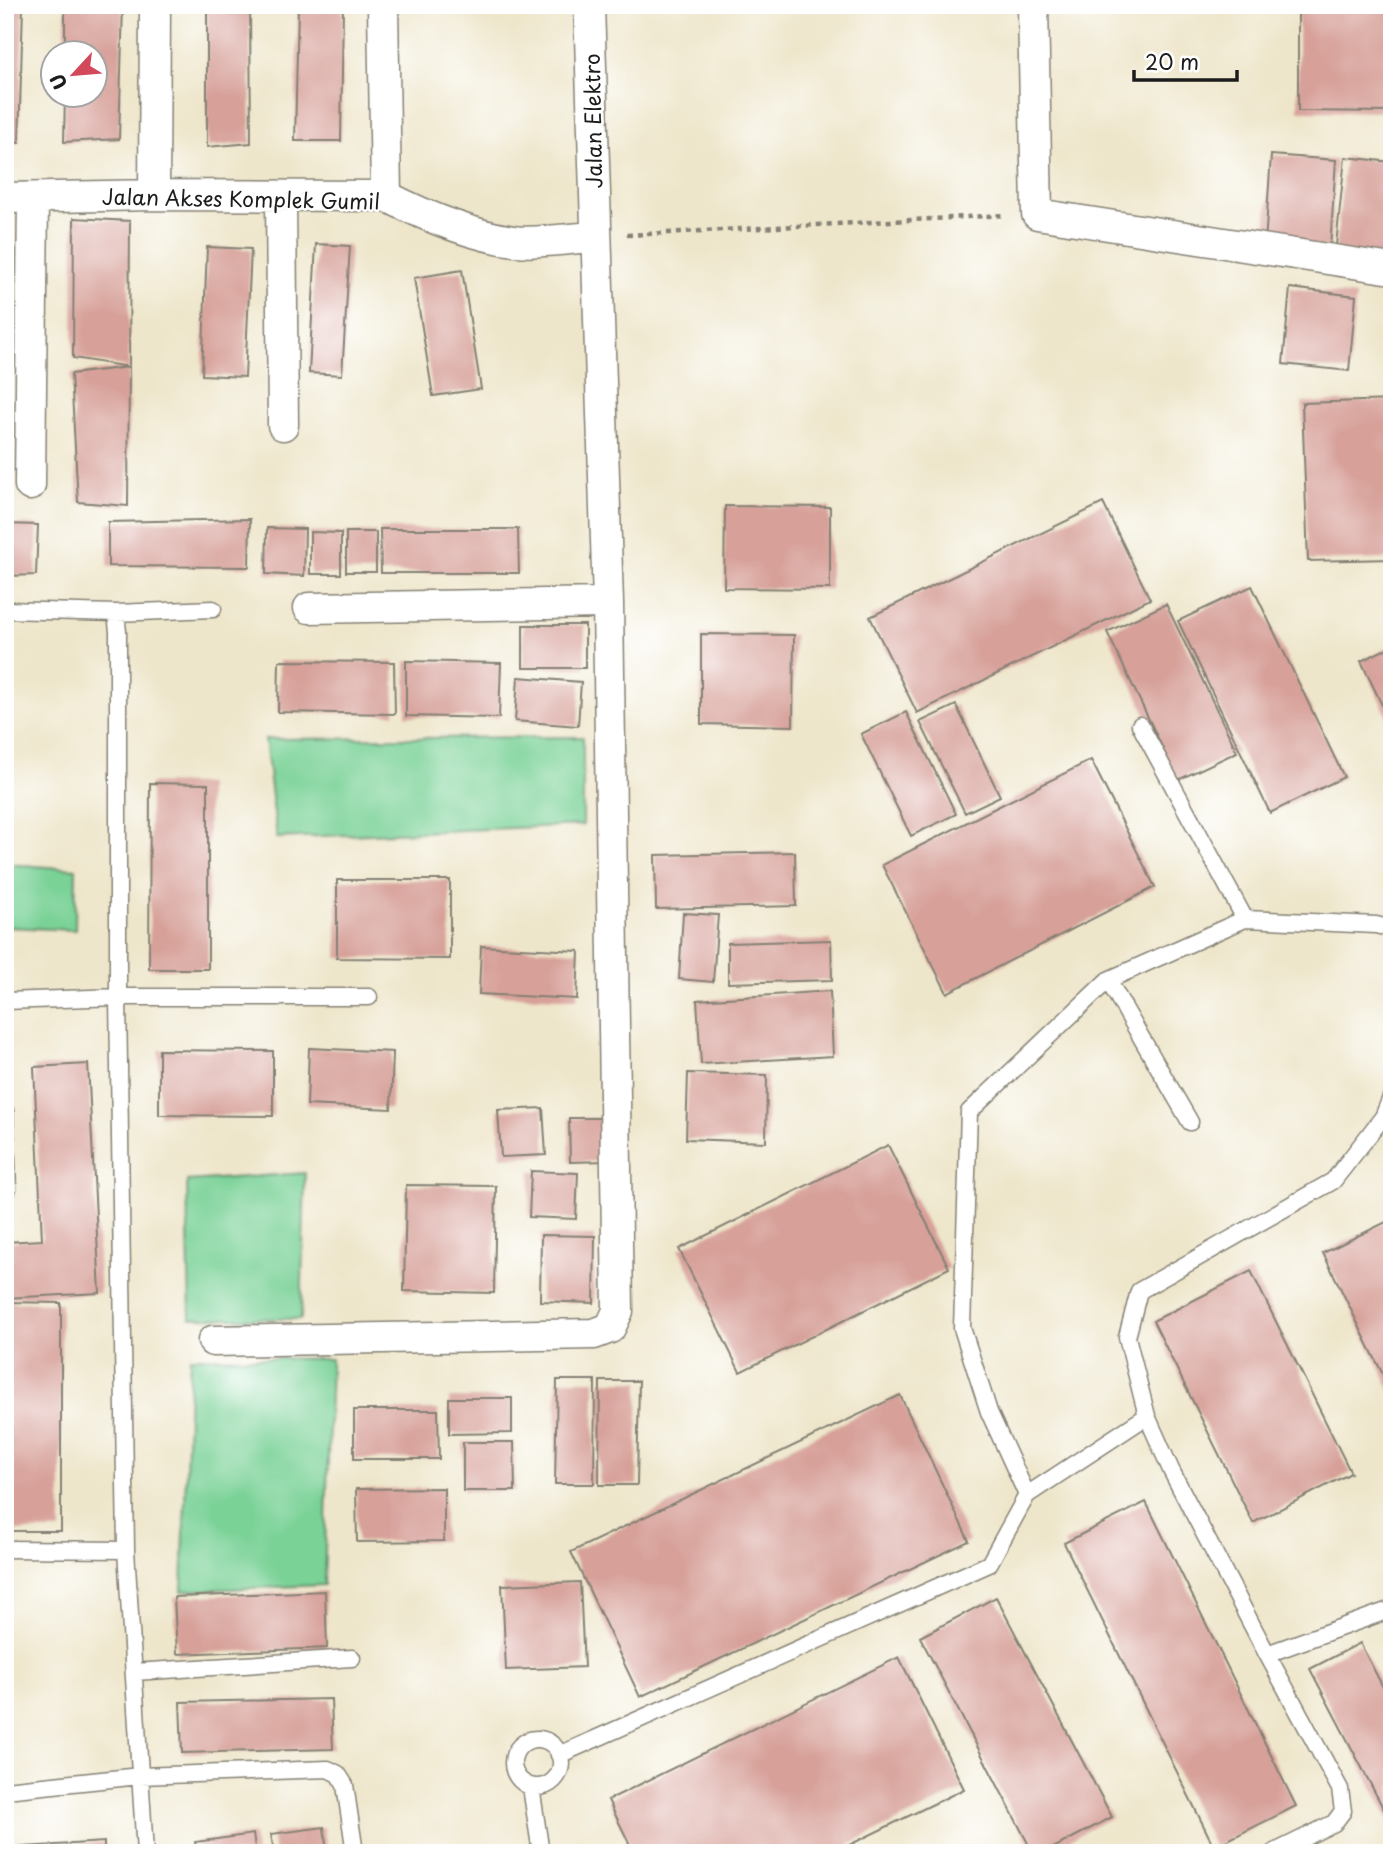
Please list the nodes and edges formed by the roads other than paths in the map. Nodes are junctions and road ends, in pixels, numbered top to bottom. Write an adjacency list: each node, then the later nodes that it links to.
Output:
1 (155, 5): 5 (street)
2 (383, 5): 7 (street)
3 (589, 5): 9 (street, Jalan Elektro)
4 (1033, 5): 10 (street)
5 (154, 195): 6 (street, Jalan Akses Komplek Gumil); 8 (street, Jalan Akses Komplek Gumil)
6 (281, 196): 7 (street, Jalan Akses Komplek Gumil); 11 (street)
7 (386, 196): 9 (street, Jalan Akses Komplek Gumil)
8 (19, 198): 12 (street)
9 (609, 236): 13 (street, Jalan Elektro)
10 (1392, 269)
11 (283, 425)
12 (30, 485)
13 (608, 603): 15 (street); 30 (street, Jalan Elektro)
14 (213, 608): 17 (lane)
15 (309, 608)
16 (5, 610): 17 (lane)
17 (116, 614): 22 (lane)
18 (1140, 725): 19 (lane)
19 (1245, 919): 20 (lane); 21 (lane)
20 (1392, 929)
21 (1108, 980): 28 (lane); 32 (lane)
22 (118, 997): 23 (lane); 24 (lane); 34 (lane)
23 (369, 997)
24 (5, 1001)
25 (1392, 1096): 31 (lane)
26 (5, 1110): 27 (lane)
27 (6, 1115): 29 (lane)
28 (1190, 1122)
29 (8, 1189)
30 (213, 1341)
31 (1147, 1416): 32 (lane); 36 (lane)
32 (1027, 1495): 39 (lane)
33 (5, 1549): 34 (lane)
34 (126, 1550): 38 (lane)
35 (1392, 1609): 36 (lane)
36 (1266, 1654): 46 (lane)
37 (352, 1658): 38 (lane)
38 (134, 1672): 40 (lane)
39 (559, 1755): 41 (lane); 41 (lane)
40 (140, 1776): 42 (lane); 43 (lane); 44 (lane)
41 (531, 1787): 45 (lane)
42 (5, 1790)
43 (145, 1853)
44 (355, 1853)
45 (541, 1853)
46 (1273, 1853)

